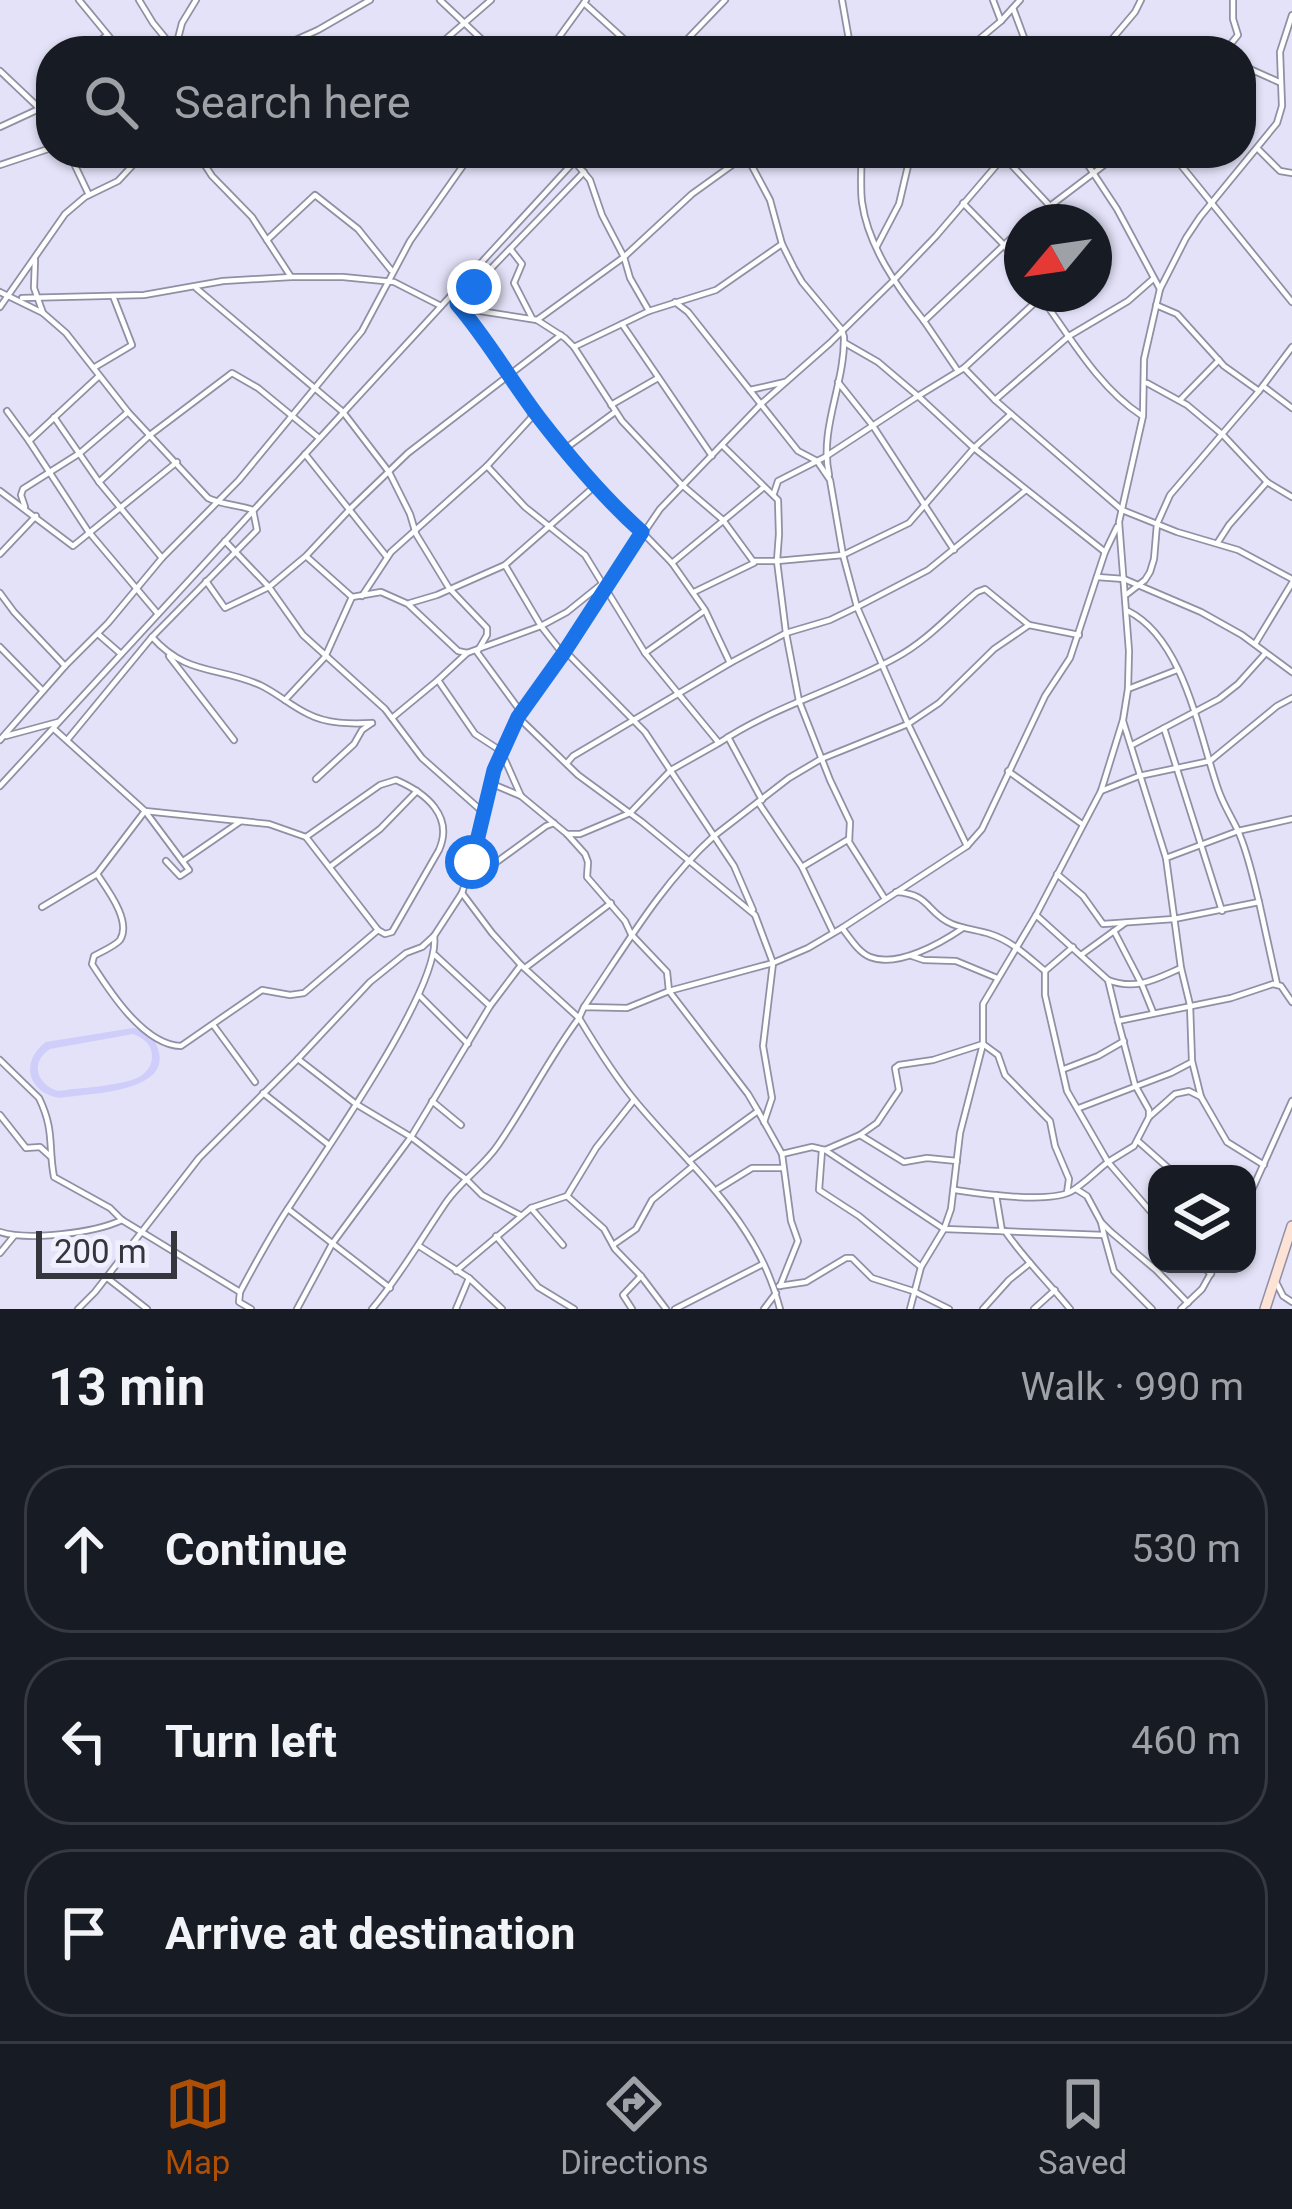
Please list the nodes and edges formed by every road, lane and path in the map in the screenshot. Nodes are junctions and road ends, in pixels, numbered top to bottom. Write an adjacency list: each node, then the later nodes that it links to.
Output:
1 (79, 0): 18 (street)
2 (140, 0): 19 (street)
3 (196, 0): 20 (street)
4 (369, 0): 21 (street)
5 (440, 0): 17 (street)
6 (490, 0): 17 (street)
7 (725, 0): 26 (street)
8 (842, 0): 27 (street)
9 (993, 0): 16 (street)
10 (1020, 0): 14 (street)
11 (1141, 0): 30 (street)
12 (1233, 0): 31 (street)
13 (585, 1): 24 (street); 25 (street)
14 (1013, 8): 16 (street); 29 (street)
15 (1292, 15): 35 (street)
16 (1001, 20): 28 (street)
17 (467, 23): 22 (street); 23 (street)
18 (108, 35)
19 (164, 36)
20 (179, 36)
21 (305, 36)
22 (451, 36)
23 (480, 36)
24 (560, 36)
25 (621, 36)
26 (690, 36)
27 (848, 36)
28 (982, 36)
29 (1023, 36)
30 (1114, 36)
31 (1237, 36)
32 (0, 71): 34 (street)
33 (1256, 71): 35 (street)
34 (13, 81): 36 (street); 37 (street)
35 (1280, 82): 40 (street)
36 (0, 88)
37 (36, 105)
38 (36, 108): 39 (street)
39 (0, 127)
40 (1258, 148): 41 (street); 61 (street)
41 (1256, 150)
42 (36, 153): 43 (street)
43 (0, 164)
44 (76, 168): 63 (street)
45 (130, 168): 63 (street)
46 (207, 168): 68 (street)
47 (462, 168): 75 (street)
48 (569, 168): 84 (street)
49 (580, 168): 60 (street)
50 (727, 168): 74 (street)
51 (754, 168): 69 (street)
52 (862, 168): 71 (street)
53 (907, 168): 71 (street)
54 (993, 168): 64 (street)
55 (1016, 168): 65 (street)
56 (1089, 168): 62 (street)
57 (1101, 168): 62 (street)
58 (1182, 168): 67 (street)
59 (1241, 168): 67 (street)
60 (584, 172): 72 (street); 74 (street)
61 (1292, 173)
62 (1093, 174): 66 (street); 77 (street)
63 (89, 195): 73 (street)
64 (963, 202): 70 (street); 78 (street)
65 (1048, 204)
66 (1050, 204)
67 (1210, 204): 81 (street); 88 (street)
68 (267, 240): 75 (street); 76 (street)
69 (782, 244): 87 (street); 100 (street)
70 (1003, 244): 98 (street)
71 (877, 246): 78 (street)
72 (512, 250): 89 (street); 97 (street)
73 (35, 256): 85 (street); 86 (street)
74 (624, 257): 93 (street); 97 (street)
75 (392, 272): 79 (street)
76 (291, 277): 79 (street); 80 (street)
77 (1154, 279): 81 (street); 102 (street)
78 (892, 281): 98 (street); 100 (street)
79 (389, 282): 92 (street); 115 (street)
80 (196, 288): 83 (street); 115 (street)
81 (1160, 289): 90 (street)
82 (0, 292): 85 (street)
83 (113, 296): 86 (street); 107 (street)
84 (452, 296): 89 (street); 92 (street)
85 (14, 297): 86 (street); 91 (street); 96 (street)
86 (36, 297): 96 (street)
87 (675, 302): 93 (street); 117 (street)
88 (1292, 302)
89 (459, 305): 97 (street); 109 (street)
90 (1156, 305): 106 (street); 112 (street)
91 (0, 307)
92 (442, 307): 127 (street)
93 (649, 311): 99 (street)
94 (1022, 312): 108 (street)
95 (1052, 312): 102 (street)
96 (43, 313): 107 (street)
97 (534, 320): 101 (street)
98 (924, 321): 108 (street)
99 (622, 324): 104 (street); 111 (street)
100 (842, 330): 103 (street); 113 (street)
101 (561, 335): 104 (street); 109 (street)
102 (1070, 336): 119 (street); 130 (street)
103 (845, 342): 114 (street); 118 (street)
104 (574, 347): 122 (street)
105 (1292, 347): 116 (street)
106 (1219, 360): 116 (street); 120 (street)
107 (94, 367): 110 (street)
108 (961, 369): 118 (street); 119 (street)
109 (509, 374): 123 (street); 149 (street)
110 (101, 375): 126 (street); 131 (street)
111 (658, 378): 122 (street); 143 (street)
112 (1144, 381): 120 (street); 130 (street)
113 (785, 382): 117 (street); 121 (street)
114 (838, 382): 133 (street); 144 (street)
115 (315, 388): 127 (street); 132 (street)
116 (1261, 388): 124 (street); 135 (street)
117 (750, 390): 121 (street)
118 (918, 396): 133 (street); 139 (street)
119 (995, 400): 129 (street)
120 (1180, 400): 135 (street)
121 (762, 403): 138 (street); 145 (street)
122 (610, 405): 128 (street)
123 (532, 407): 140 (street); 147 (street)
124 (1292, 408)
125 (7, 411): 137 (street)
126 (128, 412): 134 (street); 141 (street)
127 (343, 412): 136 (street); 149 (street)
128 (615, 412): 140 (street); 153 (street)
129 (1011, 414): 139 (street); 166 (street)
130 (1143, 416): 166 (street)
131 (54, 417): 137 (street); 141 (street)
132 (290, 418): 134 (street); 136 (street); 160 (street)
133 (873, 427): 144 (street); 162 (street)
134 (150, 435): 146 (street); 151 (street)
135 (1222, 435): 152 (street); 170 (street)
136 (319, 438): 142 (street)
137 (29, 441): 148 (street)
138 (723, 446): 143 (street); 155 (street)
139 (974, 448): 156 (street); 162 (street)
140 (565, 449): 154 (street)
141 (80, 454): 148 (street); 151 (street)
142 (305, 454): 164 (street); 165 (street)
143 (712, 456): 153 (street)
144 (825, 457): 145 (street); 150 (street)
145 (817, 461): 150 (street); 158 (street)
146 (177, 462): 160 (street); 161 (street)
147 (487, 466): 171 (street); 172 (street)
148 (50, 471): 163 (street); 173 (street)
149 (388, 472): 164 (street); 172 (street)
150 (830, 480): 181 (street)
151 (100, 482): 161 (street)
152 (1267, 482): 159 (street); 176 (street)
153 (682, 485): 168 (street); 174 (street)
154 (595, 486): 171 (street); 174 (street)
155 (764, 487): 158 (street); 168 (street)
156 (1026, 490): 177 (street); 179 (street)
157 (0, 491): 163 (street)
158 (775, 495): 185 (street)
159 (1292, 497)
160 (216, 503): 165 (street); 184 (street)
161 (120, 506): 173 (street); 184 (street)
162 (926, 506): 177 (street); 181 (street)
163 (25, 508): 167 (street)
164 (351, 508): 182 (street); 183 (street)
165 (253, 510): 175 (street); 178 (street)
166 (1122, 510): 169 (street); 170 (street)
167 (36, 516): 173 (street); 180 (street)
168 (724, 520): 186 (street); 187 (street)
169 (1119, 522): 179 (street); 190 (street)
170 (1156, 524): 176 (street); 194 (street)
171 (550, 526): 188 (street); 193 (street)
172 (415, 530): 183 (street); 196 (street)
173 (88, 531): 197 (street)
174 (642, 532): 187 (street); 193 (street)
175 (225, 542): 178 (street); 207 (street)
176 (1217, 543): 192 (street)
177 (954, 550): 204 (street)
178 (236, 551): 191 (street); 195 (street)
179 (1105, 552): 189 (street)
180 (0, 554)
181 (843, 555): 185 (street); 204 (street)
182 (306, 556): 195 (street); 202 (street)
183 (387, 556): 201 (street)
184 (162, 559): 197 (street)
185 (777, 561): 186 (street); 210 (street)
186 (755, 562): 198 (street)
187 (672, 563): 198 (street)
188 (505, 565): 196 (street); 209 (street)
189 (1097, 577): 190 (street); 212 (street)
190 (1124, 579): 194 (street); 200 (street)
191 (206, 581): 195 (street); 213 (street)
192 (1292, 581): 214 (street)
193 (604, 585): 209 (street); 218 (street); 220 (street)
194 (1137, 586): 200 (street); 214 (street)
195 (269, 587): 223 (street)
196 (449, 588): 203 (street); 217 (street)
197 (136, 589): 207 (street); 211 (street)
198 (694, 592): 205 (street)
199 (0, 593): 226 (street)
200 (1127, 594): 206 (street)
201 (362, 596): 202 (street); 203 (street)
202 (352, 597): 223 (street)
203 (409, 604): 219 (street)
204 (857, 607): 210 (street); 225 (street)
205 (705, 610): 220 (street); 224 (street)
206 (1127, 611): 227 (street); 230 (street)
207 (158, 614): 221 (street)
208 (1029, 625): 212 (street); 225 (street); 241 (street)
209 (541, 626): 217 (street); 218 (street)
210 (786, 633): 224 (street); 235 (street)
211 (98, 634): 221 (street); 226 (street)
212 (1078, 635): 256 (street)
213 (152, 637): 216 (street); 246 (street)
214 (1255, 644): 222 (street)
215 (0, 647): 231 (street)
216 (165, 651): 234 (street); 247 (street)
217 (477, 652): 219 (street); 237 (street)
218 (564, 652): 237 (street); 239 (street)
219 (467, 653): 229 (street)
220 (645, 653): 232 (street)
221 (122, 654): 242 (street)
222 (1266, 654): 228 (street); 236 (street)
223 (325, 657): 234 (street); 238 (street)
224 (730, 663): 232 (street)
225 (881, 665): 235 (street); 241 (street)
226 (65, 666): 231 (street)
227 (1177, 670): 230 (street); 236 (street)
228 (1292, 672)
229 (438, 680): 238 (street); 250 (street)
230 (1128, 689): 240 (street)
231 (43, 691): 245 (street)
232 (680, 694): 239 (street); 248 (street)
233 (1292, 698): 252 (street)
234 (286, 700): 258 (street)
235 (799, 701): 244 (street); 251 (street)
236 (1195, 713): 243 (street); 252 (street)
237 (519, 714): 250 (street); 253 (street)
238 (392, 718): 266 (street)
239 (634, 719): 253 (street); 255 (street)
240 (1123, 720): 249 (street); 261 (street)
241 (908, 724): 251 (street); 280 (street)
242 (56, 725): 245 (street); 246 (street); 260 (street)
243 (1164, 728): 249 (street); 254 (street)
244 (728, 737): 248 (street); 264 (street)
245 (1, 738)
246 (68, 740): 265 (street)
247 (234, 740)
248 (719, 743): 255 (street)
249 (1132, 745): 257 (street)
250 (501, 751): 259 (street); 263 (street)
251 (821, 759): 264 (street); 277 (street)
252 (1210, 760): 254 (street); 272 (street)
253 (567, 763): 267 (street)
254 (1179, 767): 257 (street); 278 (street)
255 (671, 770): 267 (street); 275 (street)
256 (1008, 771): 271 (street); 280 (street)
257 (1139, 776): 261 (street); 281 (street)
258 (316, 778)
259 (490, 783): 263 (street); 266 (street)
260 (0, 786)
261 (1101, 790): 271 (street)
262 (417, 791): 276 (street); 285 (street); 302 (street)
263 (521, 796): 270 (street)
264 (760, 801): 275 (street); 286 (street)
265 (145, 811): 269 (street); 284 (street); 288 (street)
266 (484, 813): 289 (street)
267 (630, 813): 273 (street); 283 (street)
268 (1292, 819): 272 (street)
269 (241, 820): 276 (street); 284 (street)
270 (554, 823): 274 (street); 289 (street)
271 (1083, 825): 287 (street)
272 (1238, 831): 278 (street); 292 (street)
273 (580, 833): 274 (street); 279 (street)
274 (566, 834): 279 (street)
275 (714, 836): 283 (street); 297 (street)
276 (306, 837): 285 (street)
277 (849, 838): 286 (street); 291 (street)
278 (1202, 845): 281 (street); 295 (street)
279 (579, 847): 293 (street)
280 (967, 847): 290 (street)
281 (1166, 858): 298 (street)
282 (166, 861): 284 (street)
283 (687, 861): 297 (street); 305 (street)
284 (183, 862)
285 (331, 867): 302 (street)
286 (802, 867): 304 (street)
287 (1056, 873): 296 (street); 299 (street)
288 (98, 874): 294 (street); 329 (street)
289 (463, 889): 306 (street); 313 (street)
290 (896, 892): 291 (street); 301 (street)
291 (885, 899): 300 (street)
292 (1259, 902): 295 (street); 318 (street)
293 (611, 903): 305 (street); 313 (street)
294 (42, 907)
295 (1222, 910): 298 (street)
296 (1036, 915): 307 (street); 308 (street)
297 (755, 916): 312 (street)
298 (1174, 920): 299 (street); 314 (street)
299 (1126, 922): 303 (street)
300 (842, 928): 304 (street); 311 (street)
301 (963, 928): 307 (street); 311 (street)
302 (378, 930): 329 (street)
303 (1114, 931): 310 (street); 319 (street)
304 (833, 933): 312 (street)
305 (632, 934): 320 (street); 325 (street)
306 (434, 936): 309 (street); 333 (street)
307 (1016, 947): 315 (street); 316 (street)
308 (1073, 947): 310 (street); 315 (street)
309 (435, 955): 321 (street); 324 (street)
310 (1081, 955): 317 (street)
311 (912, 956): 316 (street)
312 (773, 963): 320 (street); 349 (street)
313 (523, 966): 324 (street); 327 (street)
314 (1181, 968): 319 (street); 323 (street)
315 (1046, 971): 336 (street)
316 (997, 978): 332 (street)
317 (1108, 980): 319 (street); 328 (street)
318 (1277, 984): 322 (street); 323 (street)
319 (1142, 985): 326 (street)
320 (669, 991): 325 (street); 346 (street)
321 (419, 994): 331 (street); 344 (street)
322 (1292, 1002)
323 (1190, 1005): 326 (street); 335 (street)
324 (490, 1006): 331 (street)
325 (584, 1007): 327 (street)
326 (1153, 1012): 328 (street)
327 (580, 1018): 341 (street); 366 (street)
328 (1118, 1021): 330 (street)
329 (214, 1026): 337 (street)
330 (1124, 1041): 336 (street); 338 (street)
331 (468, 1045): 342 (street)
332 (982, 1045): 352 (street); 360 (street); 367 (street)
333 (298, 1060): 339 (street); 344 (street)
334 (0, 1061): 359 (street)
335 (1192, 1061): 338 (street); 340 (street)
336 (1063, 1069): 345 (street)
337 (255, 1082)
338 (1135, 1085): 345 (street); 348 (street)
339 (263, 1093): 351 (street); 383 (street)
340 (1201, 1097): 348 (street); 364 (street)
341 (634, 1100): 362 (street); 374 (street)
342 (432, 1101): 350 (street); 354 (street)
343 (1292, 1101): 364 (street)
344 (356, 1104): 353 (street); 354 (street)
345 (1079, 1108): 361 (street)
346 (758, 1111): 349 (street); 362 (street)
347 (0, 1115): 359 (street)
348 (1149, 1117): 355 (street)
349 (764, 1122): 358 (street)
350 (460, 1126)
351 (320, 1135): 353 (street); 356 (street)
352 (860, 1135): 357 (street); 360 (street)
353 (335, 1137): 356 (street)
354 (411, 1137): 366 (street); 390 (street)
355 (1138, 1141): 361 (street); 363 (street)
356 (329, 1145): 375 (street)
357 (824, 1149): 358 (street); 382 (street); 398 (street)
358 (782, 1154): 365 (street)
359 (53, 1159): 379 (street)
360 (957, 1161): 371 (street)
361 (1108, 1162): 369 (street); 377 (street)
362 (692, 1164): 370 (street); 392 (street)
363 (1165, 1165)
364 (1264, 1165): 368 (street)
365 (783, 1168): 370 (street); 406 (street)
366 (466, 1178): 378 (street); 393 (street)
367 (1069, 1179): 369 (street); 372 (street)
368 (1256, 1182)
369 (1078, 1187): 372 (street); 380 (street)
370 (716, 1190): 397 (street)
371 (955, 1190): 373 (street); 382 (street)
372 (1067, 1193): 373 (street)
373 (996, 1195): 384 (street)
374 (567, 1196): 376 (street); 392 (street)
375 (288, 1208): 390 (street); 409 (street)
376 (531, 1208): 378 (street); 391 (street)
377 (1148, 1209)
378 (520, 1215): 388 (street)
379 (122, 1220): 383 (street); 387 (street)
380 (1101, 1222): 386 (street); 389 (street)
381 (1292, 1226): 404 (street)
382 (944, 1229): 384 (street); 398 (street)
383 (142, 1231): 402 (street); 409 (street)
384 (1004, 1231): 386 (street); 396 (street)
385 (0, 1232): 387 (street)
386 (1104, 1235): 394 (street)
387 (14, 1236): 395 (street)
388 (496, 1236): 399 (street); 422 (street)
389 (1116, 1236): 394 (street); 412 (street)
390 (332, 1244): 405 (street); 418 (street)
391 (563, 1245)
392 (613, 1245): 401 (street)
393 (419, 1246): 399 (street); 405 (street)
394 (1107, 1250): 433 (street)
395 (0, 1253)
396 (1030, 1263): 407 (street); 430 (street)
397 (763, 1264): 406 (street); 425 (street)
398 (921, 1268): 408 (street)
399 (456, 1271): 403 (street)
400 (1211, 1274): 412 (street)
401 (641, 1276): 423 (street); 424 (street)
402 (106, 1277): 411 (street); 416 (street)
403 (469, 1278): 420 (street); 421 (street)
404 (1275, 1280): 410 (street); 435 (street)
405 (390, 1288): 419 (street)
406 (777, 1289): 408 (street); 426 (street); 427 (street)
407 (1055, 1290): 431 (street); 432 (street)
408 (913, 1291): 428 (street); 429 (street)
409 (240, 1292): 413 (street)
410 (1292, 1302)
411 (86, 1303): 414 (street); 415 (street)
412 (1188, 1303): 434 (street)
413 (237, 1305): 417 (street)
414 (78, 1309)
415 (94, 1309)
416 (147, 1309)
417 (251, 1309)
418 (297, 1309)
419 (372, 1309)
420 (456, 1309)
421 (502, 1309)
422 (574, 1309)
423 (632, 1309)
424 (666, 1309)
425 (675, 1309)
426 (764, 1309)
427 (780, 1309)
428 (910, 1309)
429 (950, 1309)
430 (982, 1309)
431 (1034, 1309)
432 (1070, 1309)
433 (1152, 1309)
434 (1181, 1309)
435 (1265, 1309)

